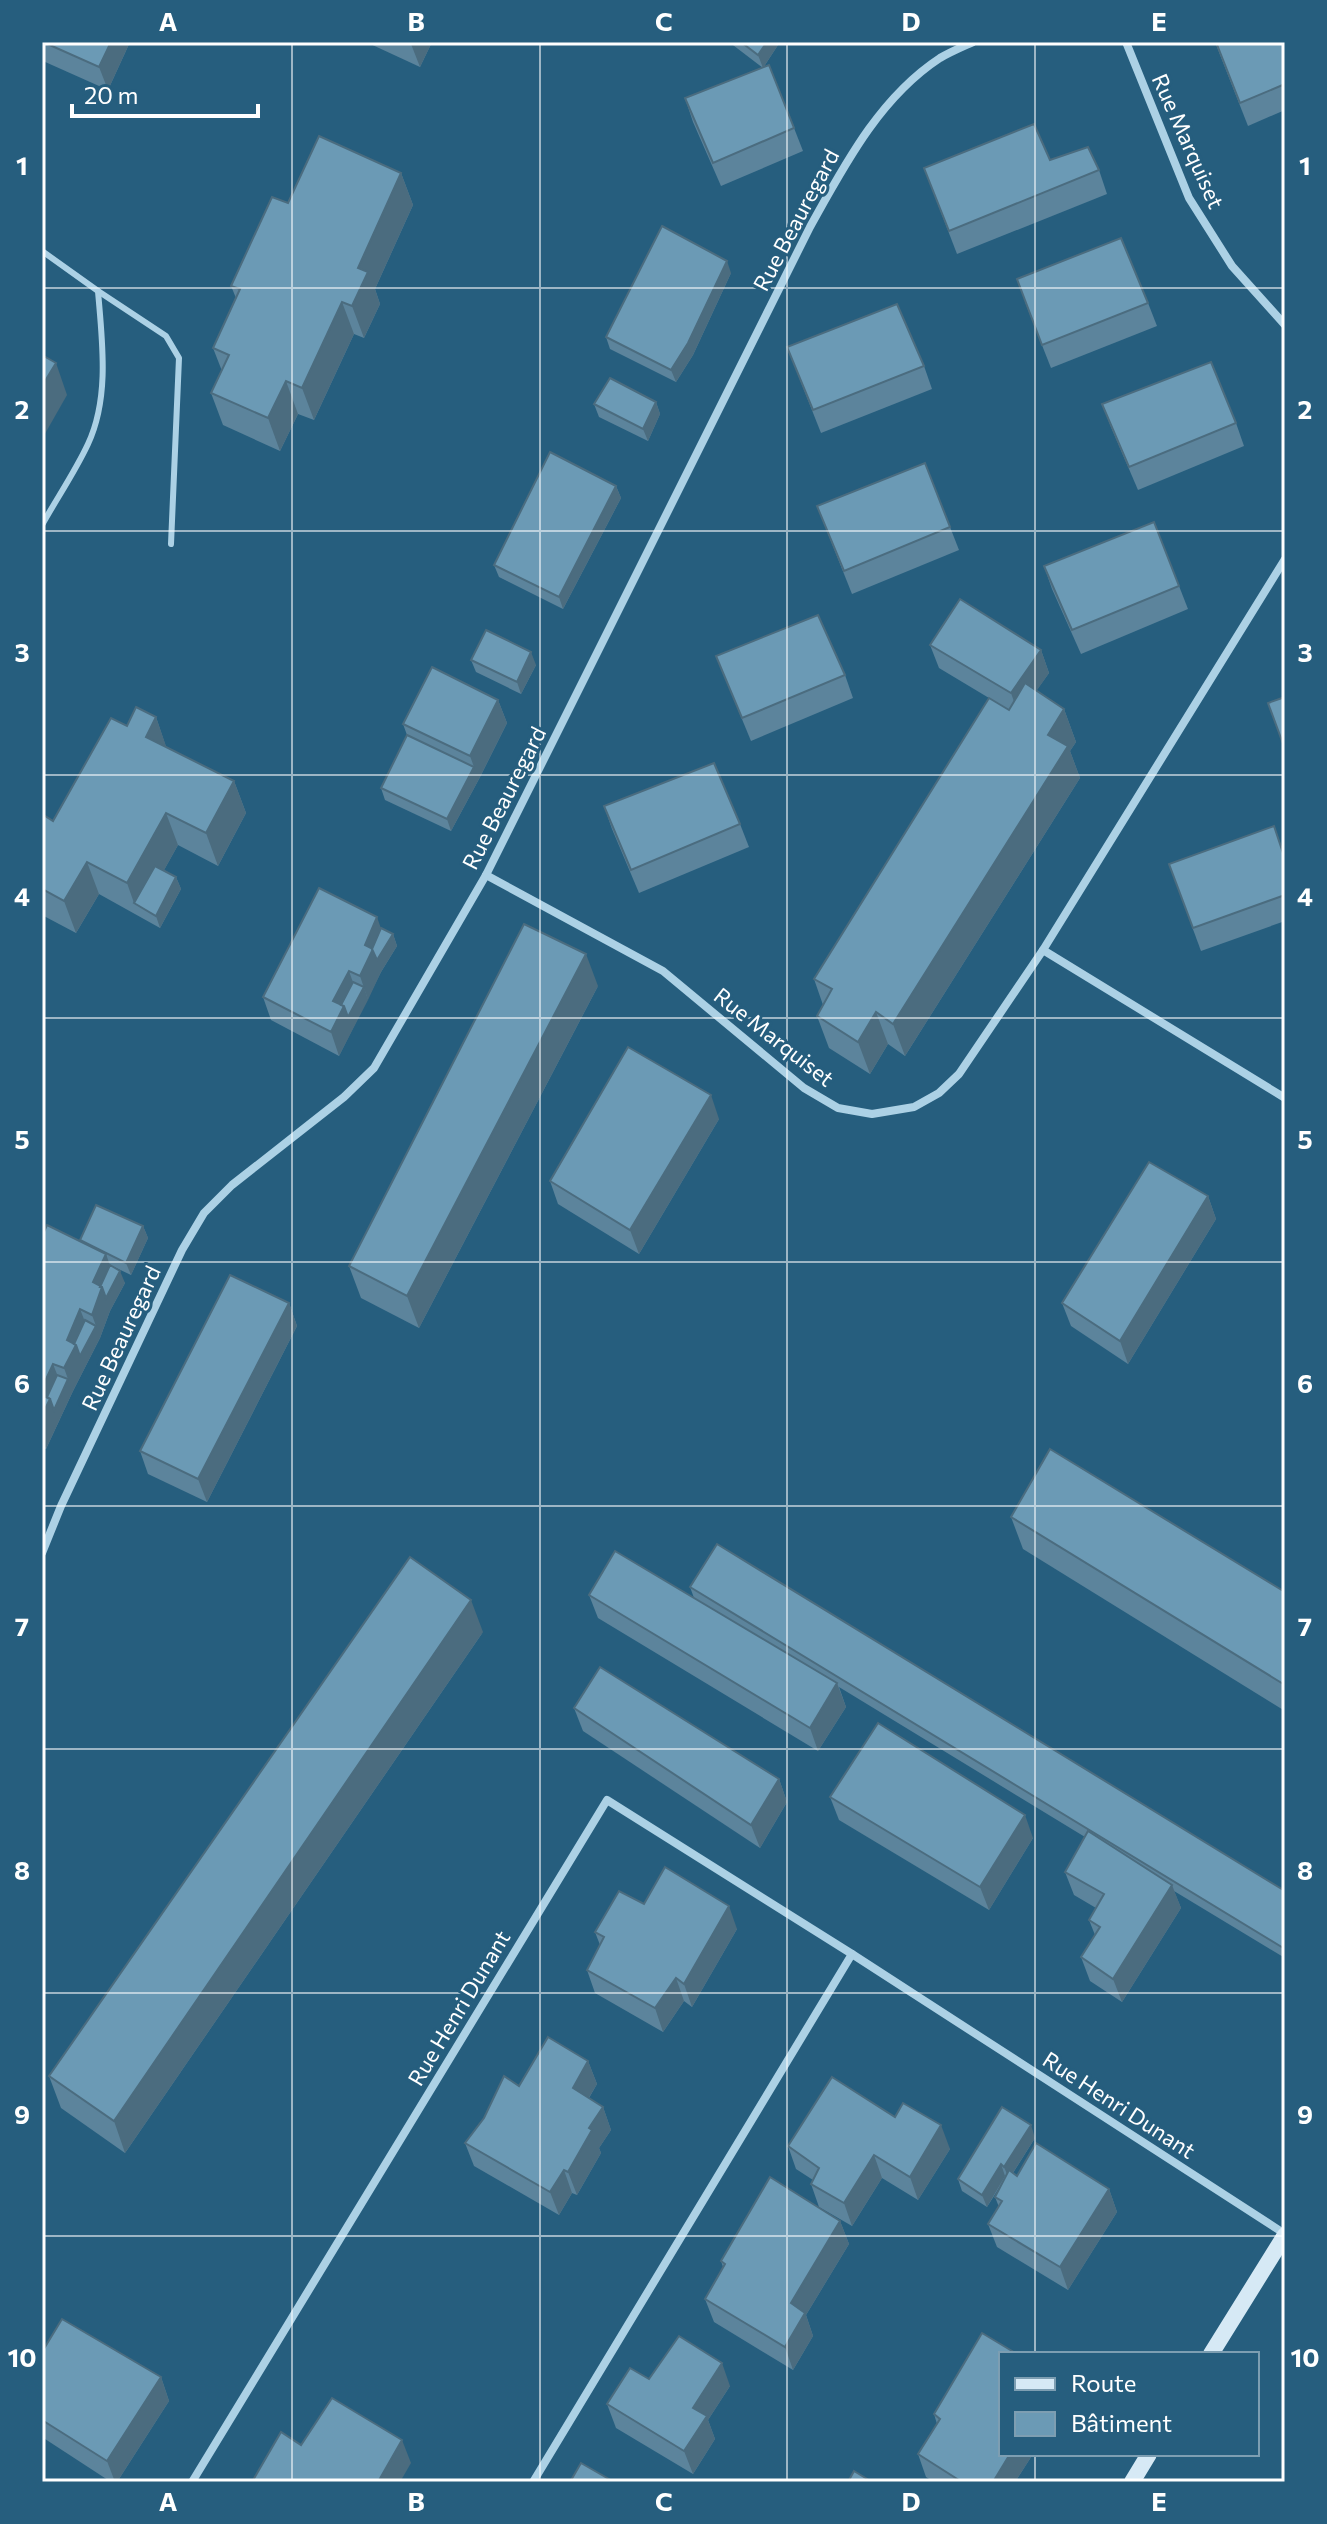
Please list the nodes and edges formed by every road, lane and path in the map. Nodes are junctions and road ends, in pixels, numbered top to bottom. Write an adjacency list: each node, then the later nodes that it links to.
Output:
1 (973, 42): 9 (street, Rue Beauregard)
2 (1126, 42): 5 (street, Rue Marquiset)
3 (42, 251): 4 (lane)
4 (98, 291): 6 (lane); 7 (lane)
5 (1285, 325)
6 (42, 525)
7 (171, 544)
8 (1285, 559): 10 (street, Rue Marquiset)
9 (486, 875): 10 (street, Rue Marquiset); 12 (street, Rue Beauregard)
10 (1043, 950): 11 (street)
11 (1285, 1098)
12 (42, 1553)
13 (852, 1954): 14 (street, Rue Henri Dunant); 17 (street, Rue Henri Dunant); 18 (street)
14 (1285, 2234): 15 (main road)
15 (1212, 2352)
16 (1148, 2456): 19 (main road)
17 (192, 2482)
18 (533, 2482)
19 (1132, 2482)

